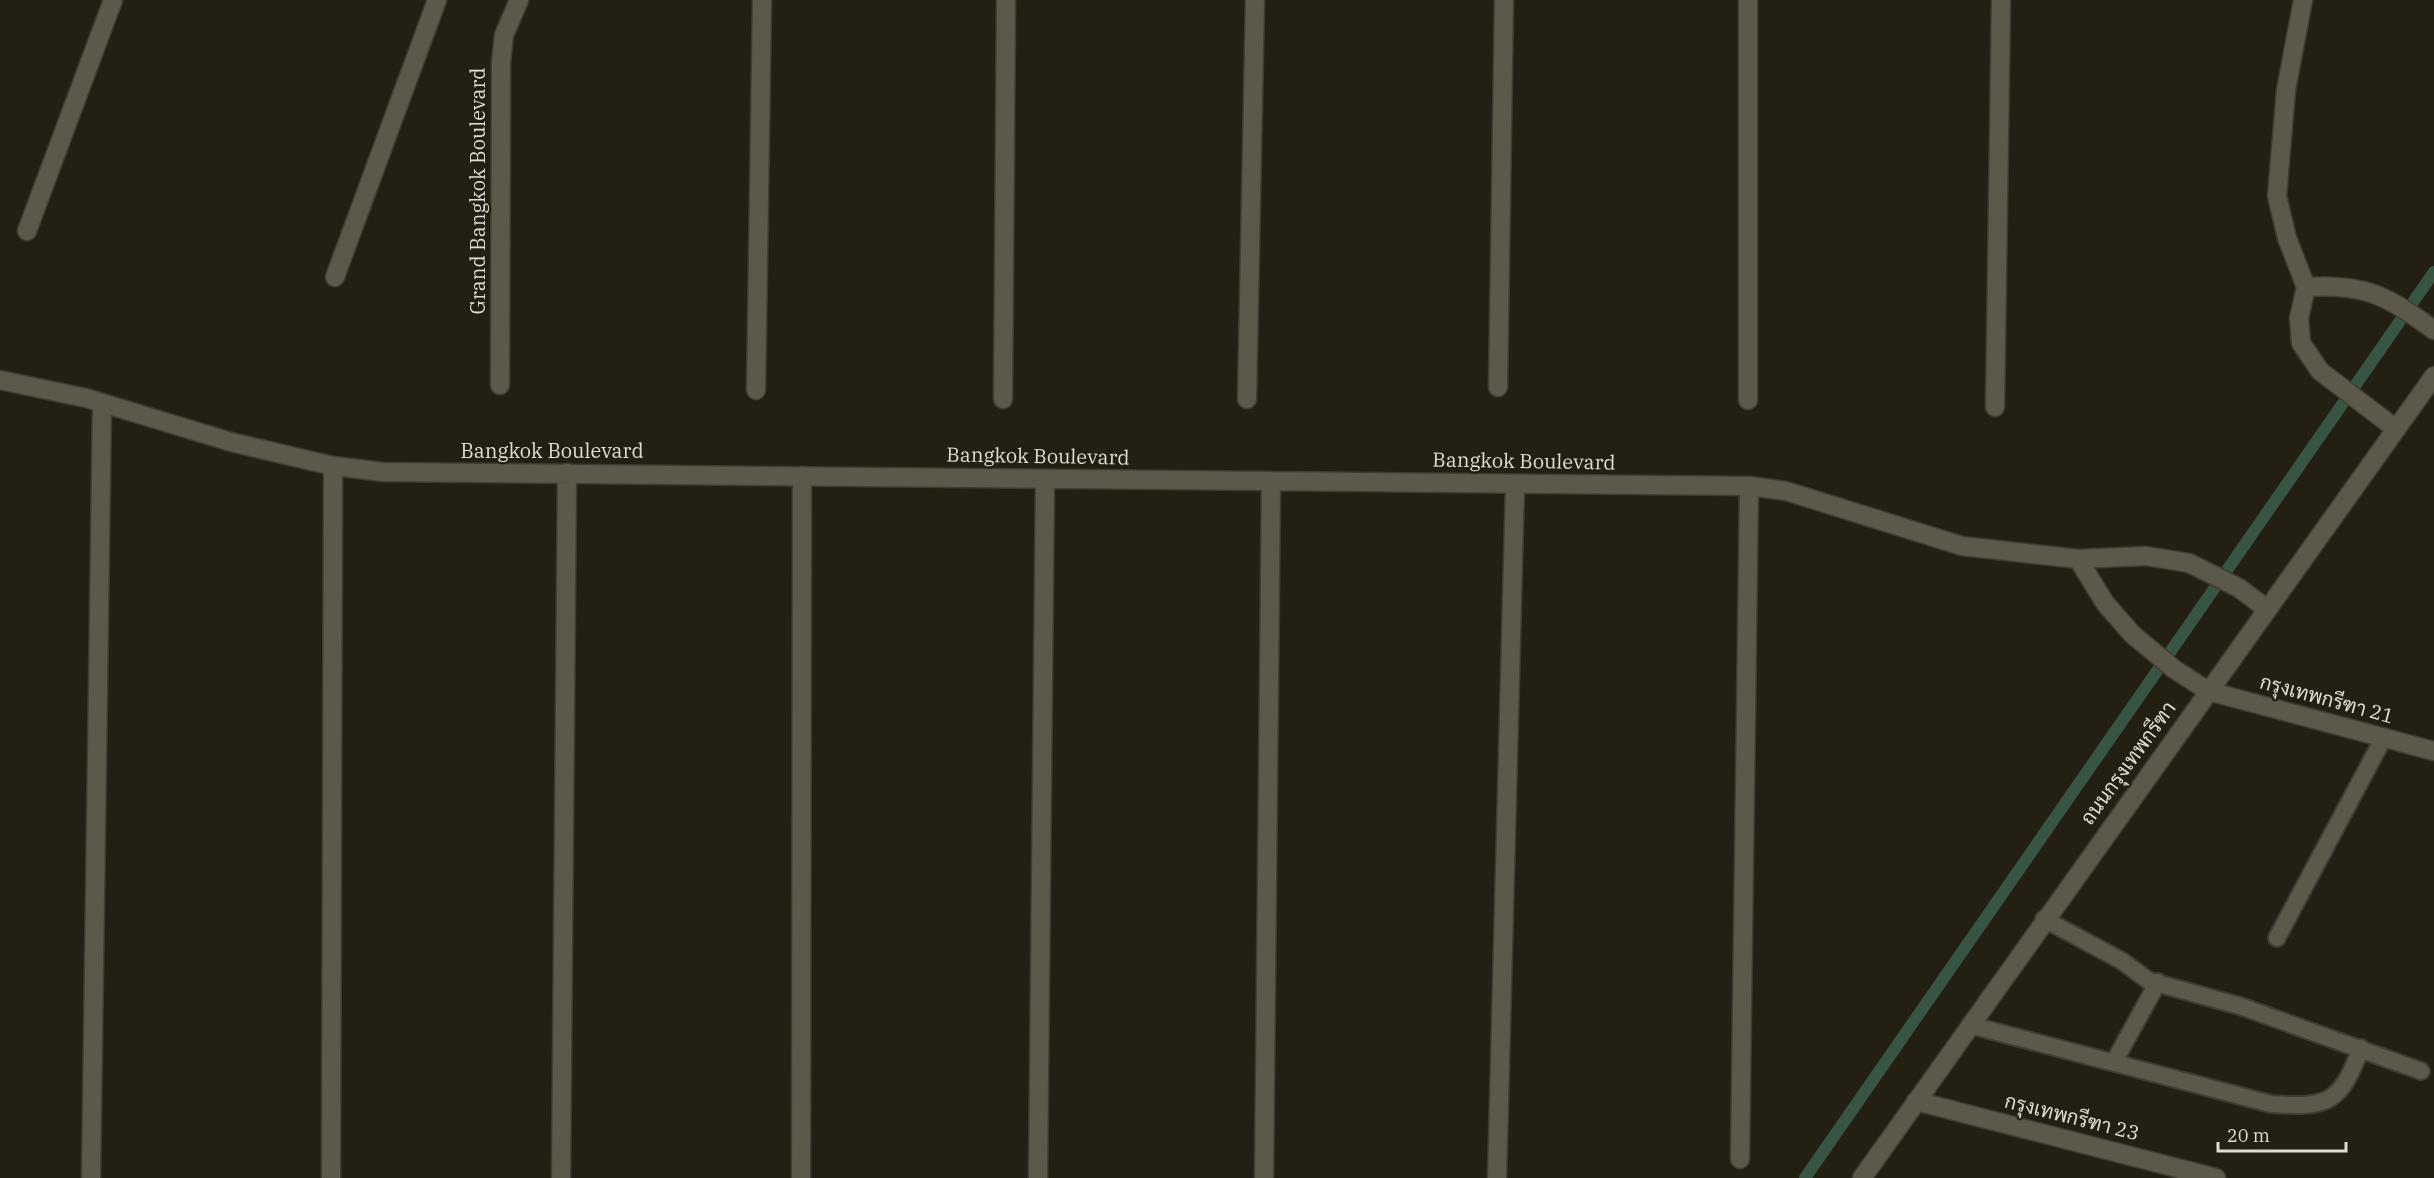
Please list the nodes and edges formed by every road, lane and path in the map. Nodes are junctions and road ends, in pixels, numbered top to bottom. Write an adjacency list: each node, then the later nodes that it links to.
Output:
1 (113, 0): 11 (street)
2 (437, 0): 12 (street)
3 (519, 0): 16 (street, Grand Bangkok Boulevard)
4 (762, 0): 19 (street)
5 (1006, 0): 20 (street)
6 (1255, 0): 21 (street)
7 (1504, 0): 17 (street)
8 (1748, 0): 22 (street)
9 (2001, 0): 24 (street)
10 (2303, 0): 13 (street)
11 (27, 231)
12 (335, 277)
13 (2306, 286): 14 (street); 25 (street)
14 (2431, 327)
15 (0, 380): 23 (street, Bangkok Boulevard)
16 (500, 385)
17 (1498, 387)
18 (2431, 387): 25 (street, ถนนกรุงเทพกรีฑา)
19 (756, 390)
20 (1003, 399)
21 (1247, 399)
22 (1748, 400)
23 (102, 403): 26 (street, Bangkok Boulevard); 47 (street)
24 (1995, 406)
25 (2396, 429): 34 (street, ถนนกรุงเทพกรีฑา)
26 (333, 466): 27 (street, Bangkok Boulevard); 48 (street)
27 (567, 473): 28 (street, Bangkok Boulevard); 49 (street)
28 (802, 476): 29 (street, Bangkok Boulevard); 50 (street)
29 (1045, 479): 30 (street, Bangkok Boulevard); 51 (street)
30 (1271, 481): 31 (street, Bangkok Boulevard); 52 (street)
31 (1515, 484): 32 (street, Bangkok Boulevard); 53 (street)
32 (1749, 486): 33 (street, Bangkok Boulevard); 46 (street)
33 (2078, 559): 34 (street, Bangkok Boulevard); 35 (street)
34 (2267, 609): 35 (street, ถนนกรุงเทพกรีฑา)
35 (2208, 691): 36 (street, กรุงเทพกรีฑา 21); 38 (street, ถนนกรุงเทพกรีฑา)
36 (2384, 737): 37 (street, กรุงเทพกรีฑา 21); 39 (lane)
37 (2434, 751)
38 (2044, 919): 40 (lane); 41 (street, ถนนกรุงเทพกรีฑา)
39 (2277, 938)
40 (2158, 982): 42 (lane); 43 (lane)
41 (1970, 1025): 43 (lane); 45 (street, ถนนกรุงเทพกรีฑา)
42 (2361, 1048): 43 (lane); 44 (lane)
43 (2114, 1062)
44 (2421, 1071)
45 (1916, 1101): 54 (street, ถนนกรุงเทพกรีฑา); 55 (street, กรุงเทพกรีฑา 23)
46 (1740, 1159)
47 (91, 1178)
48 (331, 1178)
49 (561, 1178)
50 (801, 1178)
51 (1038, 1178)
52 (1264, 1178)
53 (1497, 1178)
54 (1862, 1178)
55 (2216, 1178)

